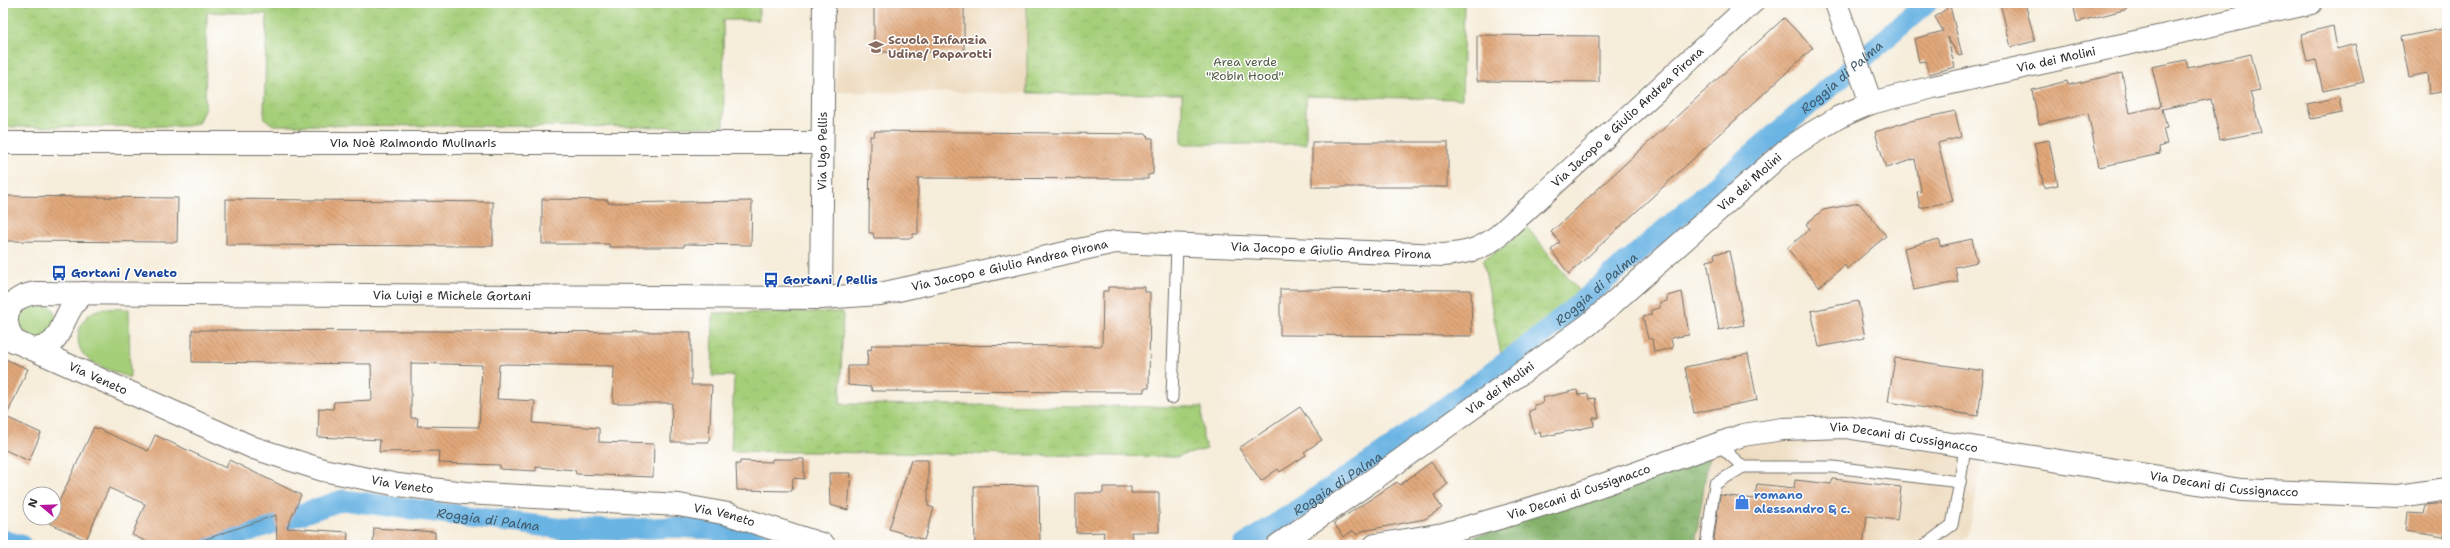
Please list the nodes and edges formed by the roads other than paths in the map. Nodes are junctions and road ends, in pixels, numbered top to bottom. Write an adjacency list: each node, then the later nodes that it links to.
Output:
1 (824, 3): 7 (street, Via Ugo Pellis)
2 (1752, 3): 8 (street, Via Jacopo e Giulio Andrea Pirona)
3 (1836, 3): 5 (street)
4 (2311, 3): 5 (street, Via dei Molini)
5 (1870, 97): 23 (street, Via dei Molini)
6 (3, 143): 7 (street, Via Noè Raimondo Mulinaris)
7 (822, 143): 12 (street, Via Ugo Pellis)
8 (1177, 245): 12 (street, Via Jacopo e Giulio Andrea Pirona); 16 (lane)
9 (84, 293): 10 (street, Via Luigi e Michele Gortani); 12 (street, Via Luigi e Michele Gortani); 13 (street)
10 (45, 294): 11 (street, Via Luigi e Michele Gortani); 13 (street)
11 (9, 297): 14 (street, Via Luigi e Michele Gortani)
12 (820, 298)
13 (60, 331): 14 (street); 15 (street)
14 (12, 334): 15 (street, Via Veneto)
15 (69, 366): 22 (street, Via Veneto)
16 (1172, 398)
17 (1717, 443): 18 (street, Via Decani di Cussignacco); 19 (lane); 24 (street, Via Decani di Cussignacco)
18 (1965, 447): 20 (lane); 21 (street, Via Decani di Cussignacco)
19 (1743, 466): 20 (lane); 25 (lane)
20 (1960, 482): 26 (lane)
21 (2447, 489)
22 (824, 545)
23 (1278, 545)
24 (1375, 545)
25 (1706, 545)
26 (1926, 545)

